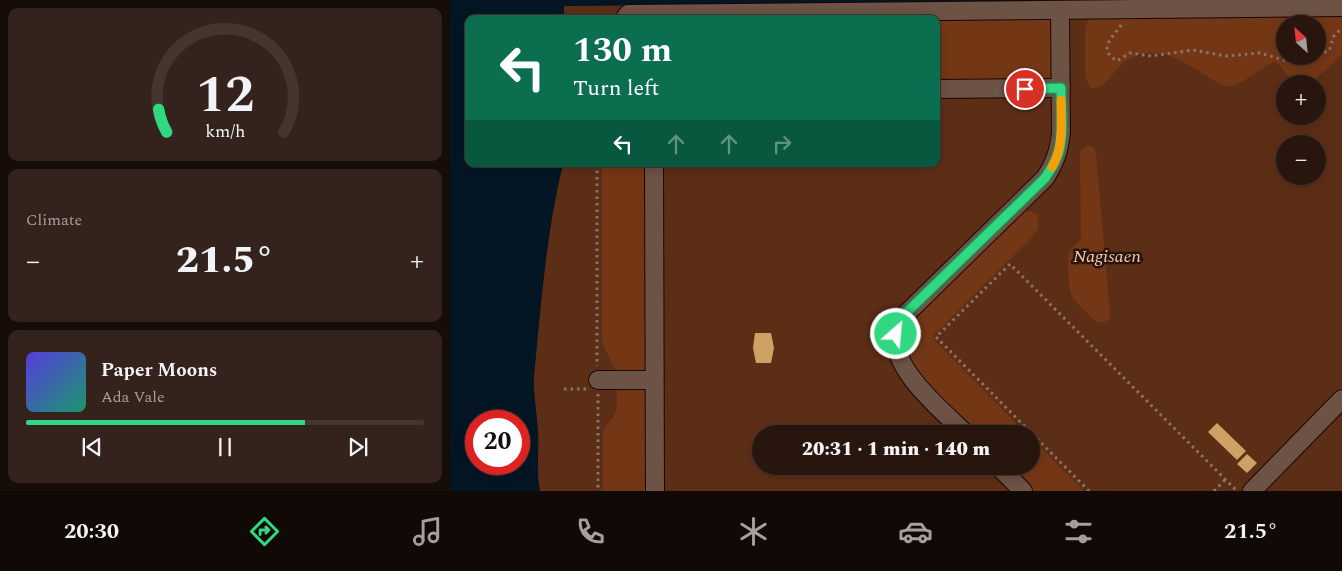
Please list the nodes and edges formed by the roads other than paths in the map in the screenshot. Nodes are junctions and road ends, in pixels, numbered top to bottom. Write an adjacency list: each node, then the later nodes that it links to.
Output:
1 (1342, 7): 2 (lane)
2 (1060, 10): 3 (lane); 4 (lane)
3 (627, 15)
4 (1061, 88): 5 (lane); 10 (lane)
5 (940, 90)
6 (654, 167): 8 (lane)
7 (598, 380): 8 (lane)
8 (654, 380): 12 (lane)
9 (1342, 400): 14 (lane)
10 (957, 425)
11 (1007, 475): 13 (lane)
12 (655, 491)
13 (1023, 491)
14 (1252, 491)

